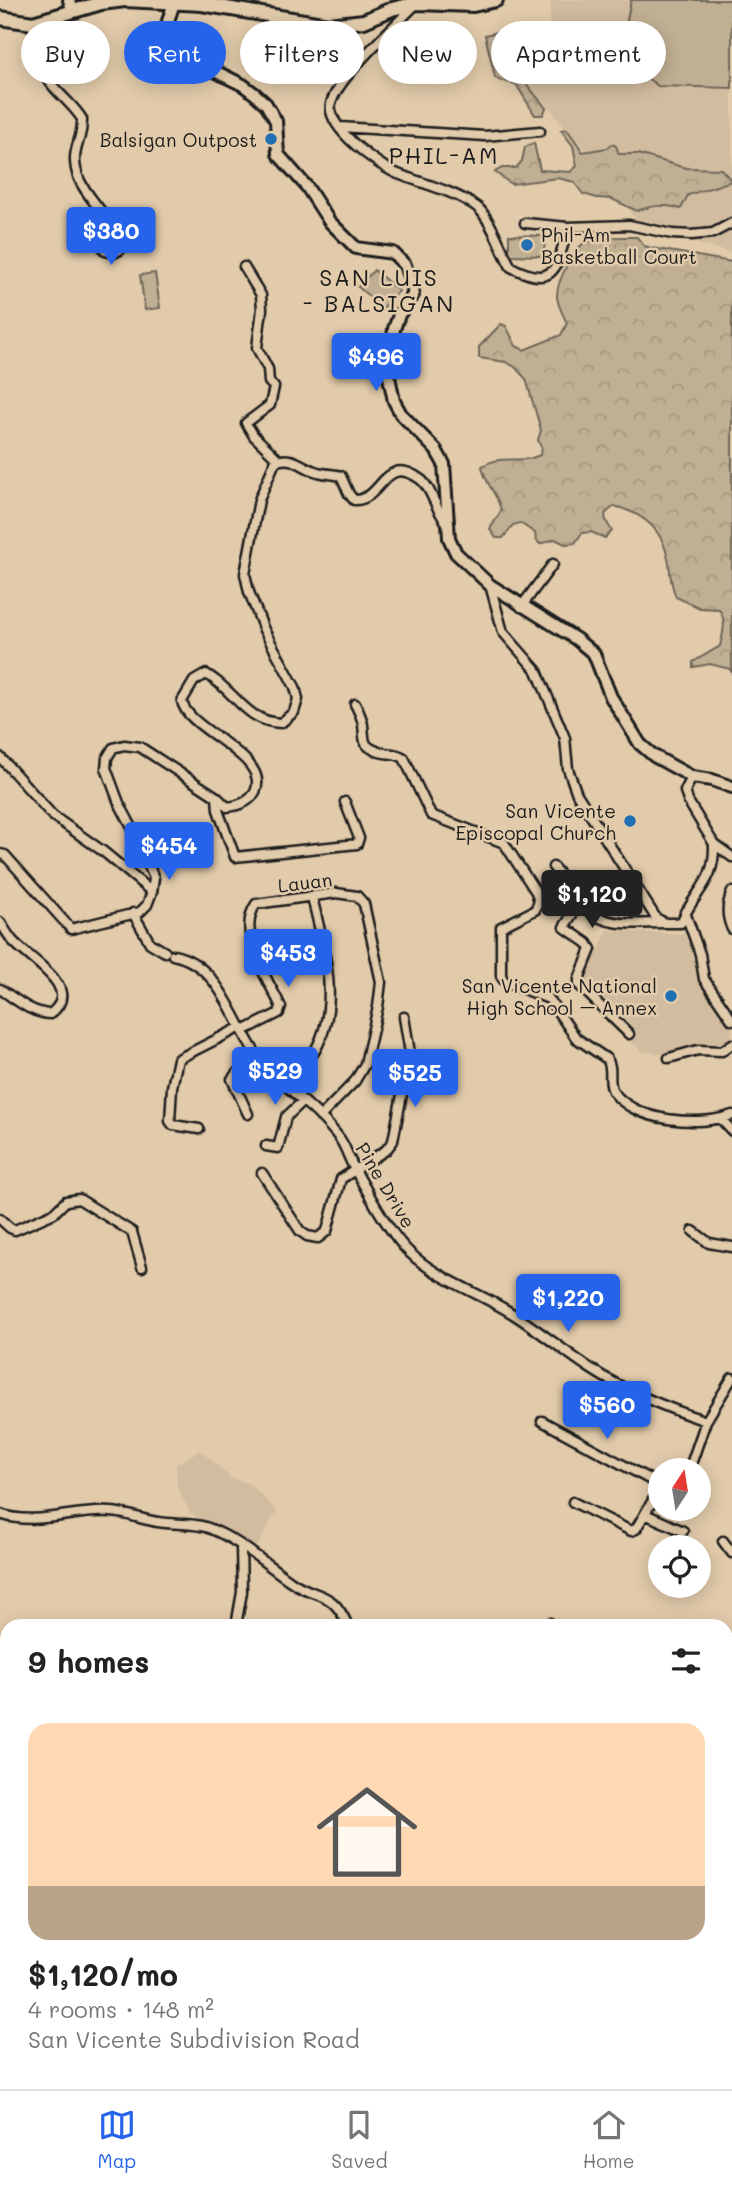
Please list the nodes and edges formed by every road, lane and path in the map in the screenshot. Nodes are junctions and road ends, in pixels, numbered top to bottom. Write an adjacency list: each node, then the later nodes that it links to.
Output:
1 (496, 0): 3 (main road)
2 (203, 2): 4 (main road); 5 (main road)
3 (446, 2): 5 (main road)
4 (174, 3): 6 (main road); 19 (street)
5 (417, 4): 11 (street)
6 (71, 6): 9 (main road)
7 (0, 18): 8 (main road)
8 (21, 21)
9 (37, 21)
10 (51, 84): 16 (street)
11 (340, 127): 12 (street); 15 (street)
12 (540, 131)
13 (525, 223): 15 (street)
14 (732, 223): 15 (street)
15 (568, 227)
16 (112, 229)
17 (244, 267): 18 (street)
18 (279, 460): 19 (street); 27 (street)
19 (449, 525): 21 (street)
20 (554, 564): 22 (street)
21 (489, 585): 22 (street); 40 (street)
22 (521, 607): 25 (street)
23 (355, 704): 55 (street)
24 (0, 757): 33 (street)
25 (692, 777): 26 (street); 29 (street)
26 (732, 787)
27 (217, 797): 28 (street); 33 (street)
28 (345, 802)
29 (714, 844): 31 (street); 37 (street)
30 (0, 854): 38 (street)
31 (732, 857)
32 (553, 867): 36 (street)
33 (152, 892): 38 (street)
34 (732, 892): 41 (street)
35 (312, 897): 45 (street, Lauan); 50 (street); 54 (street, Lauan)
36 (581, 901): 40 (street); 46 (street)
37 (685, 912): 40 (street); 44 (street)
38 (133, 914): 45 (street, Pine Drive)
39 (0, 922): 42 (street)
40 (664, 923)
41 (732, 929)
42 (0, 989)
43 (404, 1017): 59 (street)
44 (732, 1020)
45 (242, 1029): 49 (street, Pine Drive); 56 (street)
46 (629, 1034)
47 (732, 1044): 48 (street)
48 (669, 1058)
49 (262, 1061): 50 (street, Pine Drive); 52 (street)
50 (286, 1084): 51 (street, Pine Drive)
51 (303, 1101): 54 (street, Pine Drive); 58 (street)
52 (248, 1114)
53 (732, 1115): 55 (street)
54 (320, 1117): 59 (street, Pine Drive)
55 (721, 1119): 57 (street)
56 (199, 1129)
57 (732, 1131)
58 (266, 1146)
59 (355, 1169): 60 (street); 67 (street, Pine Drive)
60 (262, 1174)
61 (0, 1219): 64 (street)
62 (693, 1231): 63 (street)
63 (732, 1247)
64 (142, 1267)
65 (732, 1378): 67 (street)
66 (542, 1421): 69 (street)
67 (706, 1421): 68 (street)
68 (693, 1458)
69 (648, 1480)
70 (573, 1502): 73 (street)
71 (648, 1509): 73 (street)
72 (0, 1514): 76 (street)
73 (645, 1514): 74 (street)
74 (683, 1531)
75 (723, 1541): 77 (street)
76 (241, 1547): 78 (street); 79 (street)
77 (732, 1553)
78 (237, 1619)
79 (345, 1619)

